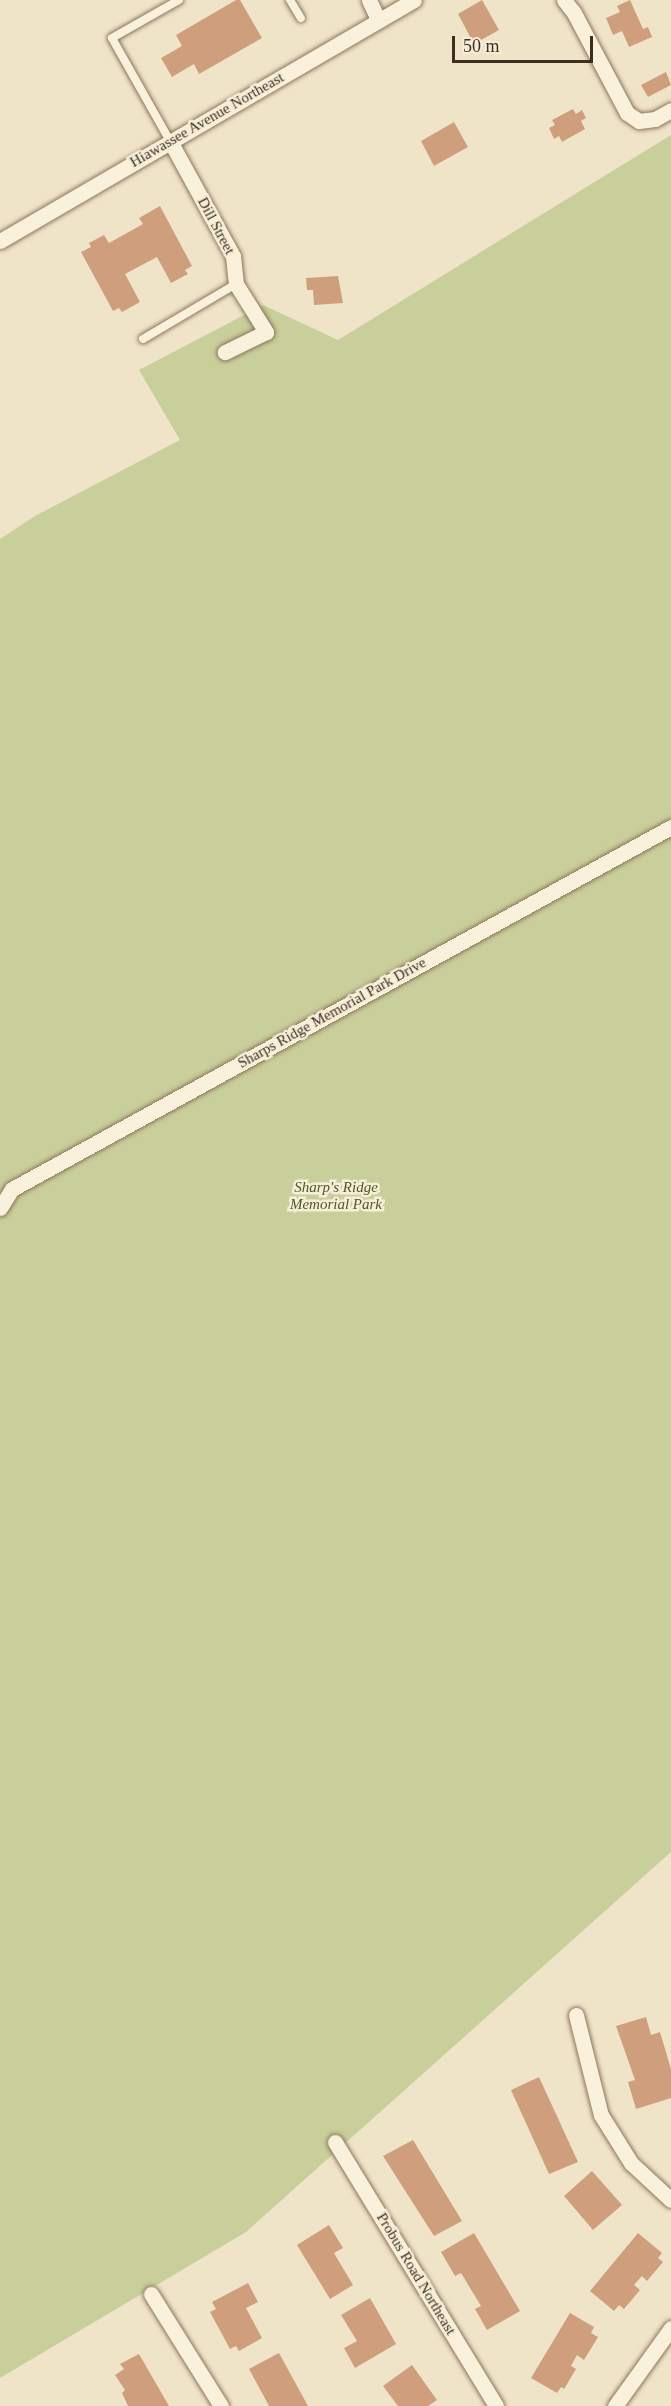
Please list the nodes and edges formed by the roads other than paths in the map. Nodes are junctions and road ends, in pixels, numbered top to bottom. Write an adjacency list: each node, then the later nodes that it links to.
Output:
1 (179, 0): 9 (lane)
2 (290, 0): 6 (lane)
3 (369, 0): 7 (street)
4 (414, 0): 7 (street, Hiawassee Avenue Northeast)
5 (564, 0): 8 (street)
6 (301, 18)
7 (378, 19): 9 (street, Hiawassee Avenue Northeast)
8 (671, 110)
9 (170, 141): 10 (street, Hiawassee Avenue Northeast); 11 (street, Dill Street)
10 (0, 241)
11 (236, 284): 12 (lane); 13 (street, Dill Street)
12 (142, 339)
13 (225, 352)
14 (671, 827): 15 (street, Sharps Ridge Memorial Park Drive)
15 (0, 1208)
16 (576, 2015): 18 (street)
17 (335, 2142): 22 (street, Probus Road Northeast)
18 (671, 2200)
19 (151, 2294): 21 (street)
20 (671, 2328): 23 (street)
21 (221, 2406)
22 (496, 2406)
23 (615, 2406)

